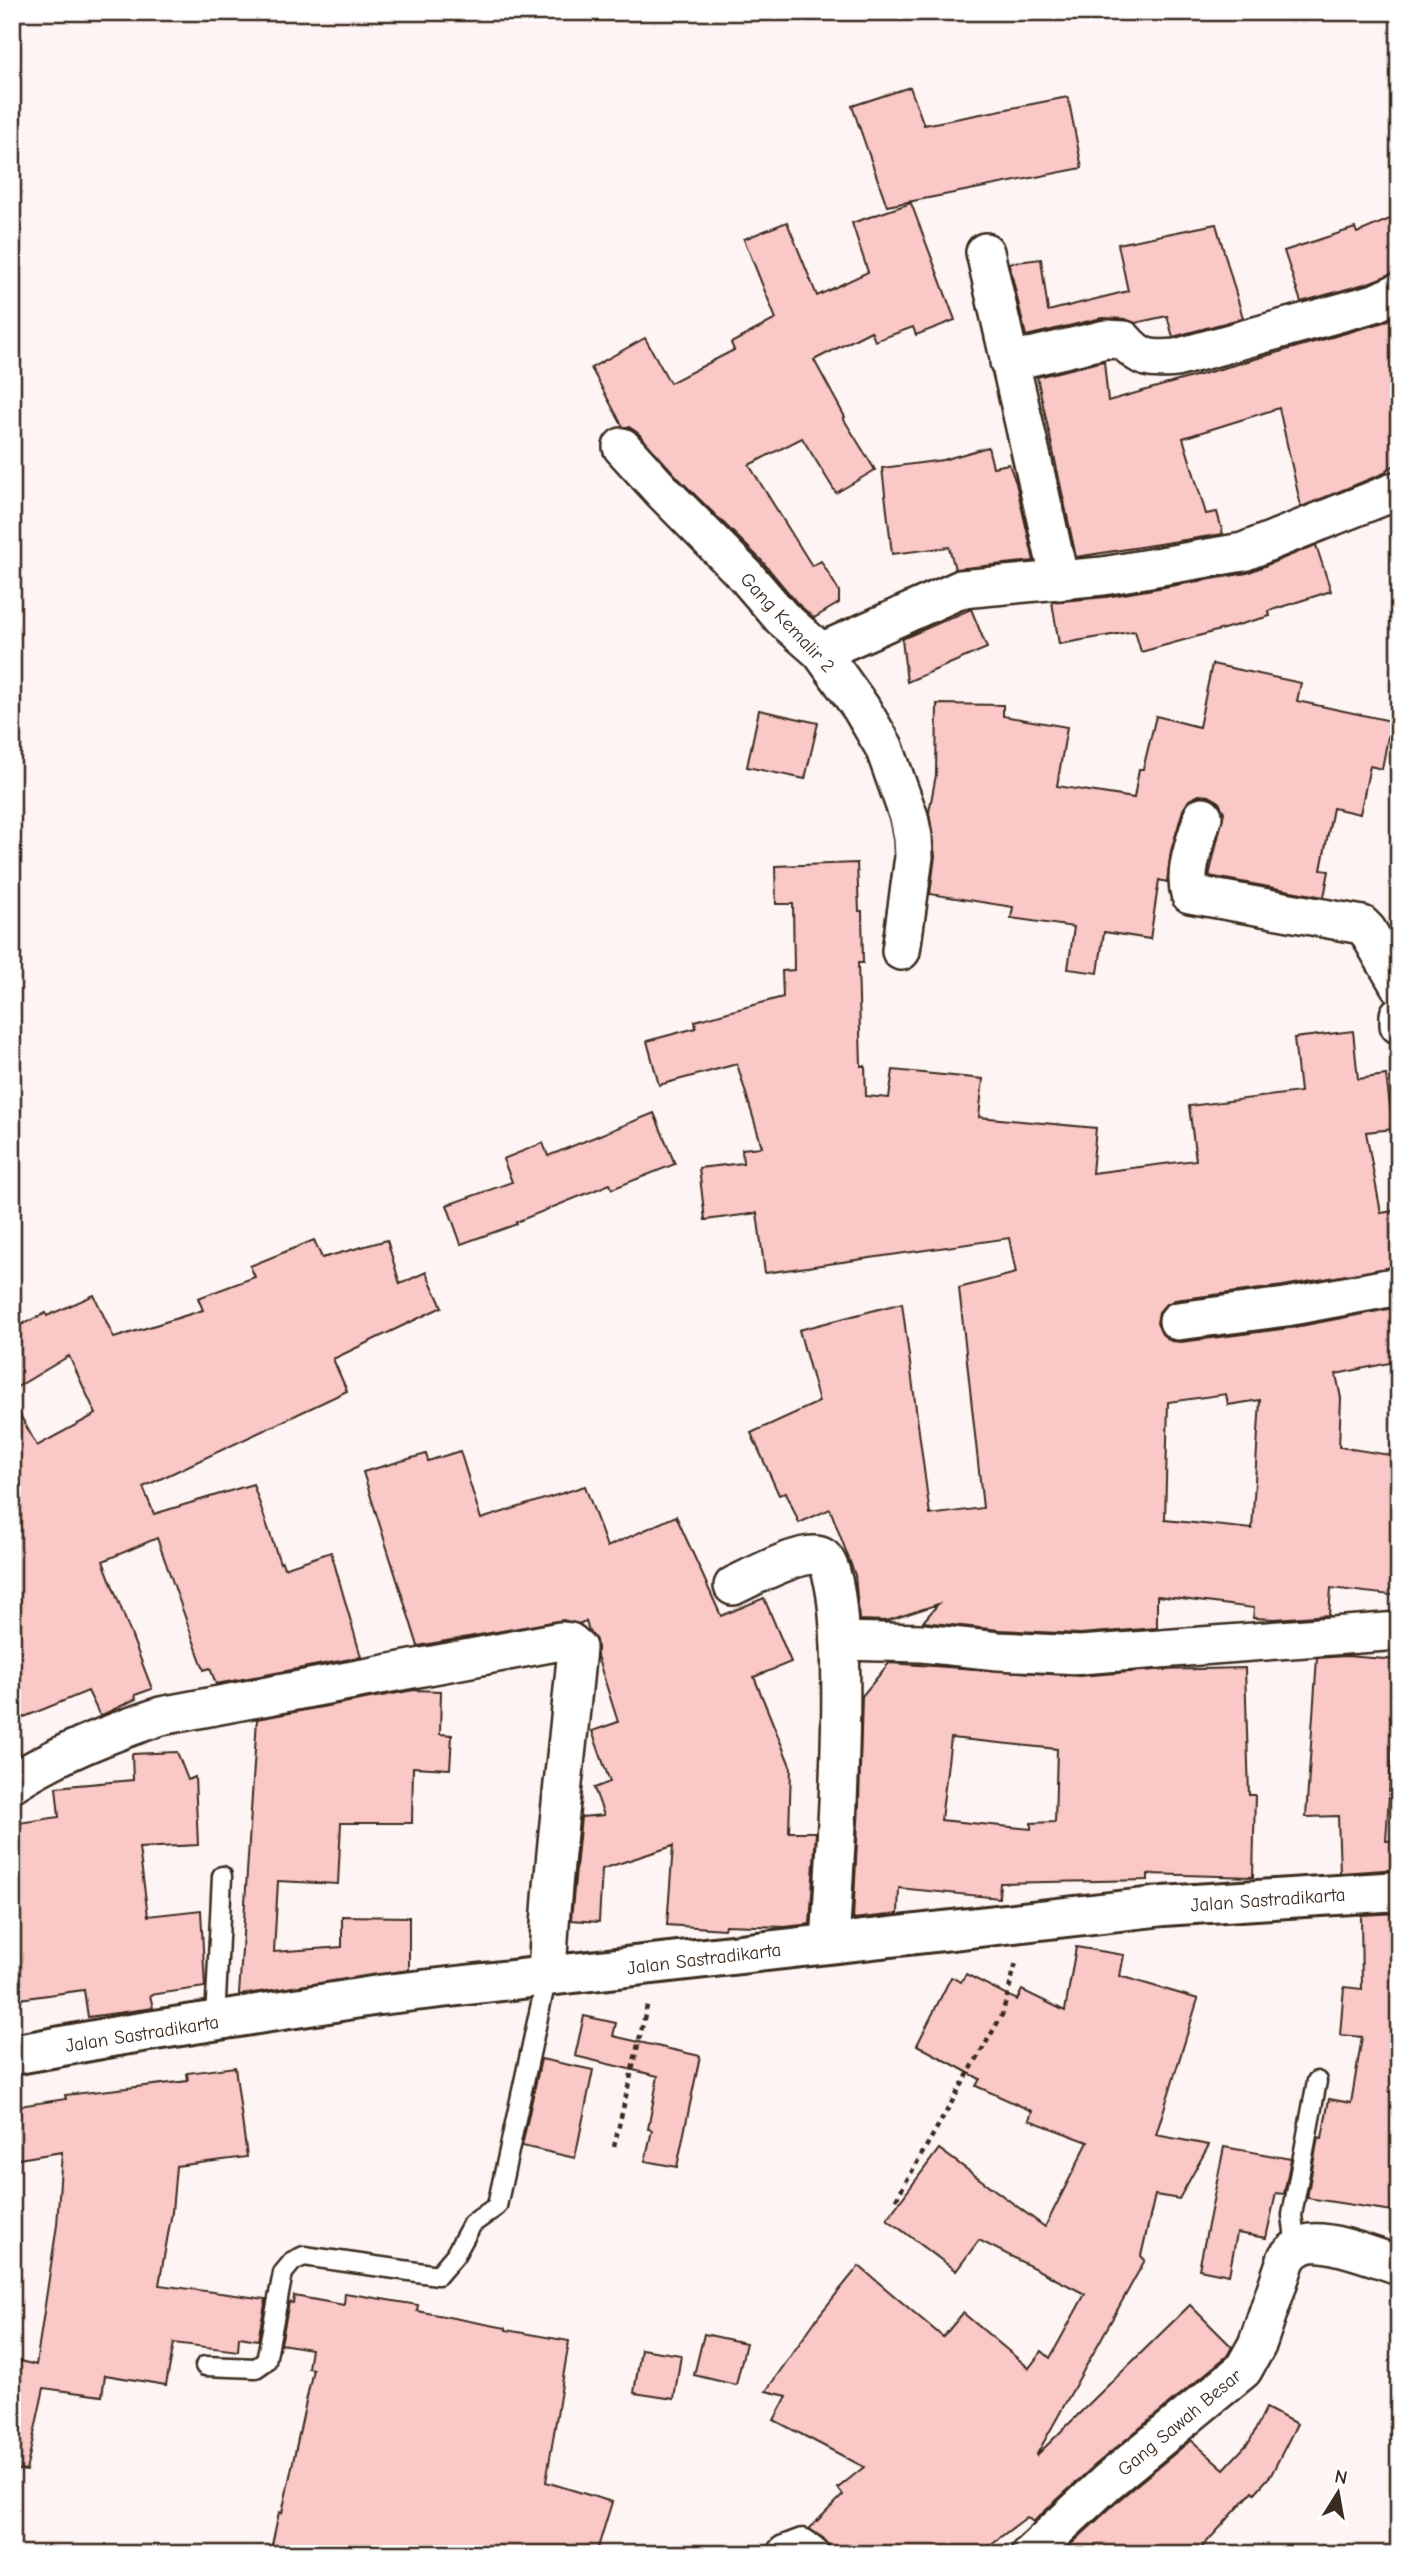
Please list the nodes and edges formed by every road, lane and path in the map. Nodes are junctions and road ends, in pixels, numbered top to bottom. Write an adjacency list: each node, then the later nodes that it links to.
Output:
1 (985, 253): 3 (street)
2 (1399, 292): 3 (street)
3 (1009, 362): 6 (street)
4 (622, 447): 7 (street, Gang Kemalir 2)
5 (1399, 490): 6 (street)
6 (1060, 580): 7 (street)
7 (821, 652): 9 (street, Gang Kemalir 2)
8 (1203, 816): 10 (street)
9 (901, 951)
10 (1399, 985)
11 (1399, 1015): 12 (street)
12 (1399, 1025)
13 (1399, 1286): 14 (street)
14 (1178, 1321)
15 (733, 1586): 17 (street)
16 (1399, 1631): 17 (street)
17 (840, 1641): 22 (street)
18 (12, 1783): 24 (street)
19 (222, 1876): 25 (lane)
20 (1399, 1891): 21 (street, Jalan Sastradikarta)
21 (1027, 1921): 22 (street, Jalan Sastradikarta); 29 (path)
22 (830, 1944): 23 (street, Jalan Sastradikarta)
23 (657, 1964): 24 (street, Jalan Sastradikarta); 28 (path)
24 (547, 1976): 25 (street, Jalan Sastradikarta); 32 (lane)
25 (215, 2021): 26 (street, Jalan Sastradikarta)
26 (12, 2055)
27 (1317, 2081): 30 (lane)
28 (614, 2147)
29 (896, 2199)
30 (1296, 2248): 31 (street); 35 (street, Gang Sawah Besar)
31 (1399, 2265)
32 (205, 2366)
33 (786, 2554): 34 (street)
34 (810, 2554)
35 (1030, 2554)

